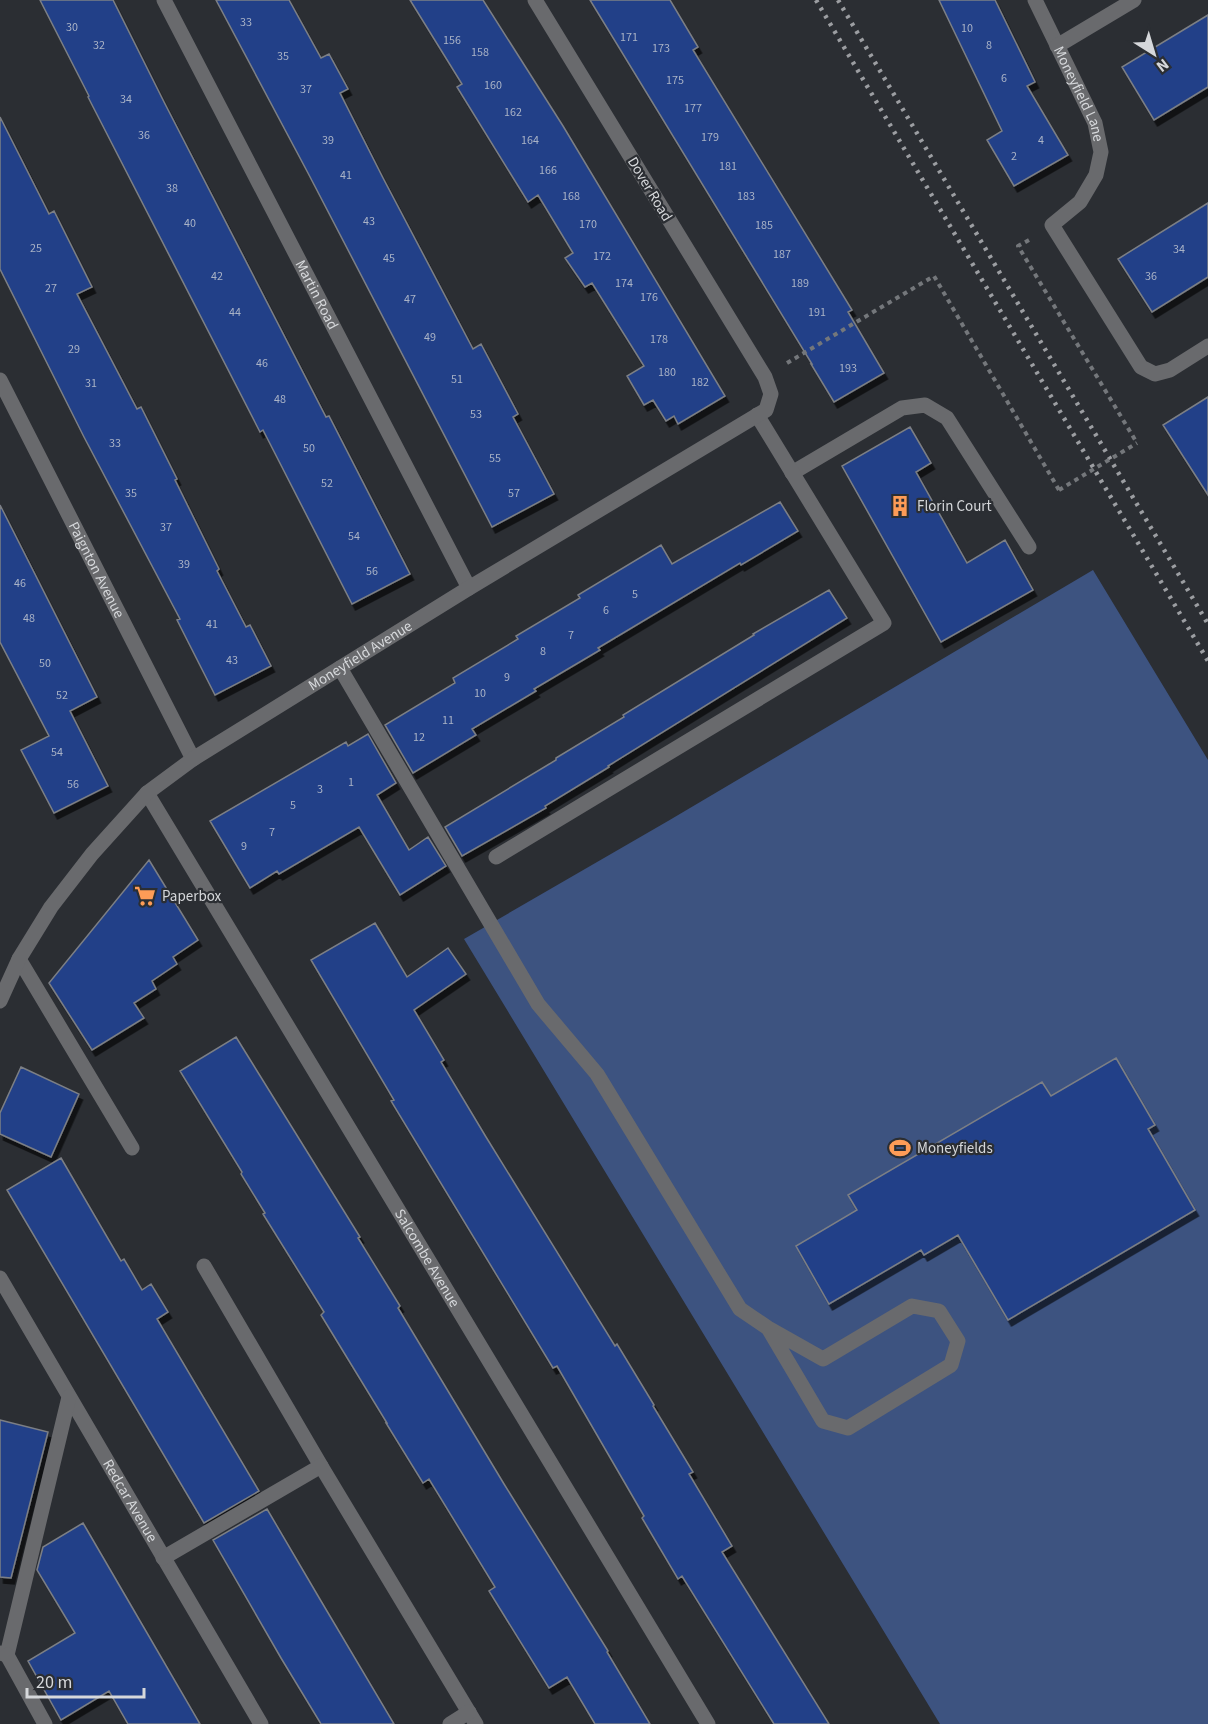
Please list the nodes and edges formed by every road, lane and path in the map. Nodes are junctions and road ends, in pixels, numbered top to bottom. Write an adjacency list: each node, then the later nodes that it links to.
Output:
1 (164, 0): 14 (street, Martin Road)
2 (535, 0): 9 (street, Dover Road)
3 (1035, 0): 5 (street, Moneyfield Lane)
4 (1134, 0): 5 (street)
5 (1057, 46): 6 (street, Moneyfield Lane)
6 (1052, 225): 7 (street); 9 (path, bridge)
7 (1204, 349): 8 (street)
8 (1208, 366)
9 (765, 377): 11 (street)
10 (0, 380): 16 (street, Paignton Avenue)
11 (757, 415): 12 (street); 14 (street, Moneyfield Avenue)
12 (792, 472): 13 (street); 18 (street)
13 (1029, 547)
14 (469, 588): 15 (street, Moneyfield Avenue)
15 (340, 669): 16 (street, Moneyfield Avenue); 24 (street)
16 (193, 759): 17 (street, Moneyfield Avenue)
17 (147, 793): 19 (street, Moneyfield Avenue); 33 (street, Salcombe Avenue)
18 (496, 857)
19 (20, 959): 20 (street, Moneyfield Avenue); 21 (street)
20 (0, 1001)
21 (132, 1148)
22 (204, 1266): 26 (street)
23 (0, 1278): 25 (street, Redcar Avenue)
24 (768, 1328): 24 (street)
25 (69, 1397): 27 (street, Redcar Avenue); 28 (street)
26 (321, 1466): 27 (street); 29 (street)
27 (163, 1558): 31 (street, Redcar Avenue)
28 (4, 1654): 30 (street)
29 (473, 1718): 32 (street)
30 (45, 1724)
31 (261, 1724)
32 (450, 1724)
33 (708, 1724)

